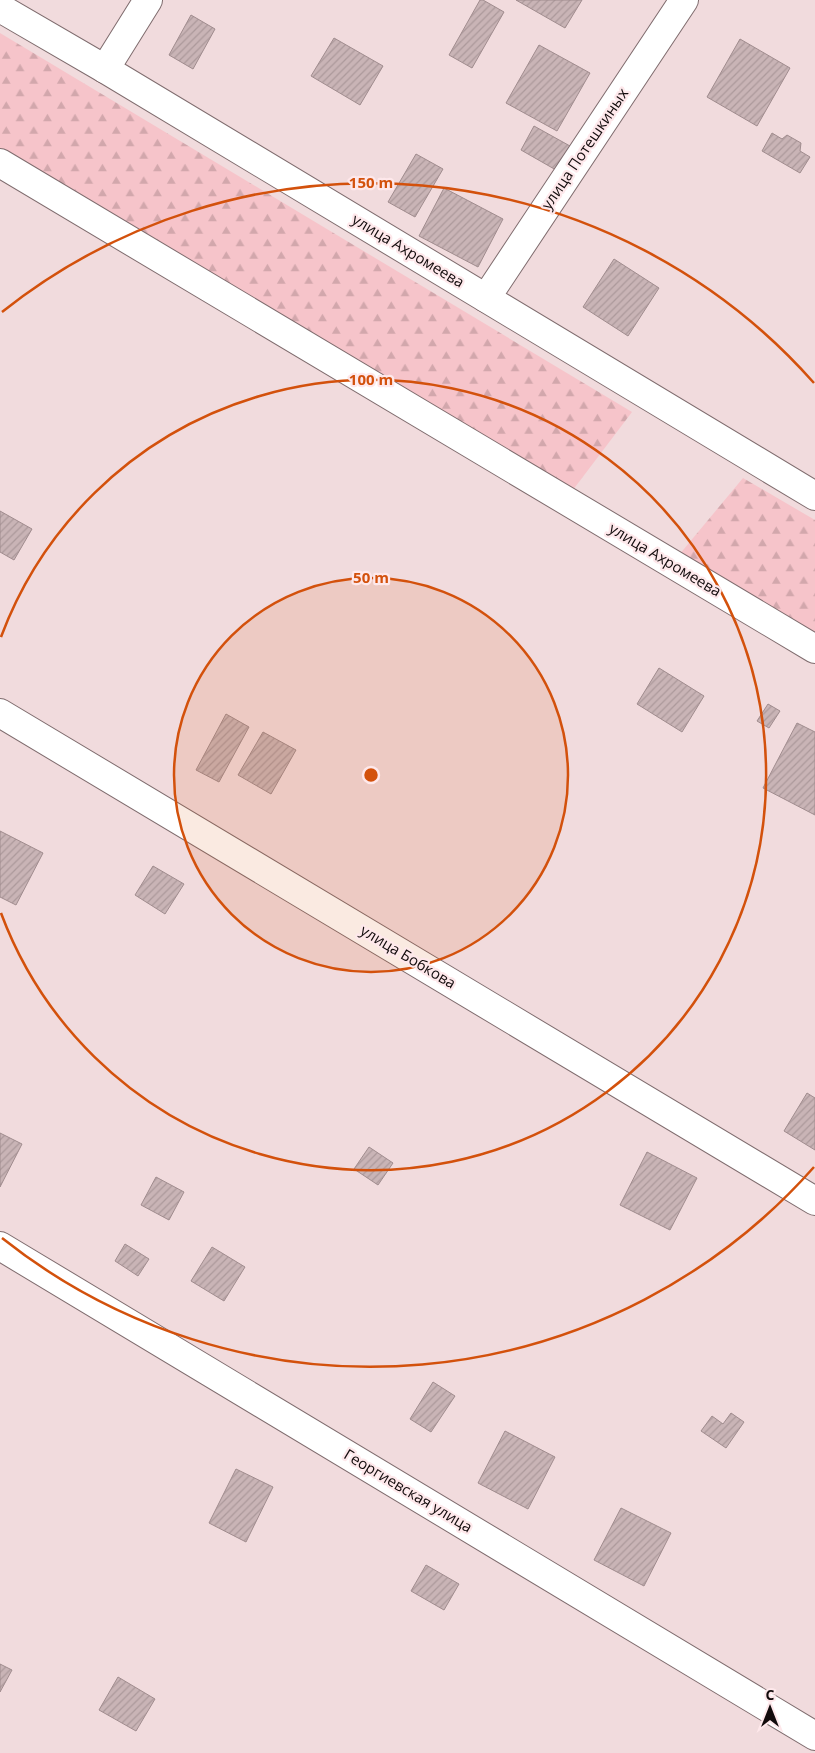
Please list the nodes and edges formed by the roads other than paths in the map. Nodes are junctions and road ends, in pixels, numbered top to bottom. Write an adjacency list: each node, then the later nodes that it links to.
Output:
1 (148, 0): 4 (street)
2 (684, 0): 6 (street, улица Потешкиных)
3 (0, 8): 4 (street, улица Ахромеева)
4 (105, 69): 6 (street, улица Ахромеева)
5 (0, 163): 8 (street, улица Ахромеева)
6 (486, 298): 7 (street, улица Ахромеева)
7 (815, 496)
8 (815, 649)
9 (0, 713): 10 (street, улица Бобкова)
10 (815, 1201)
11 (0, 1246): 12 (street, Георгиевская улица)
12 (815, 1736)

